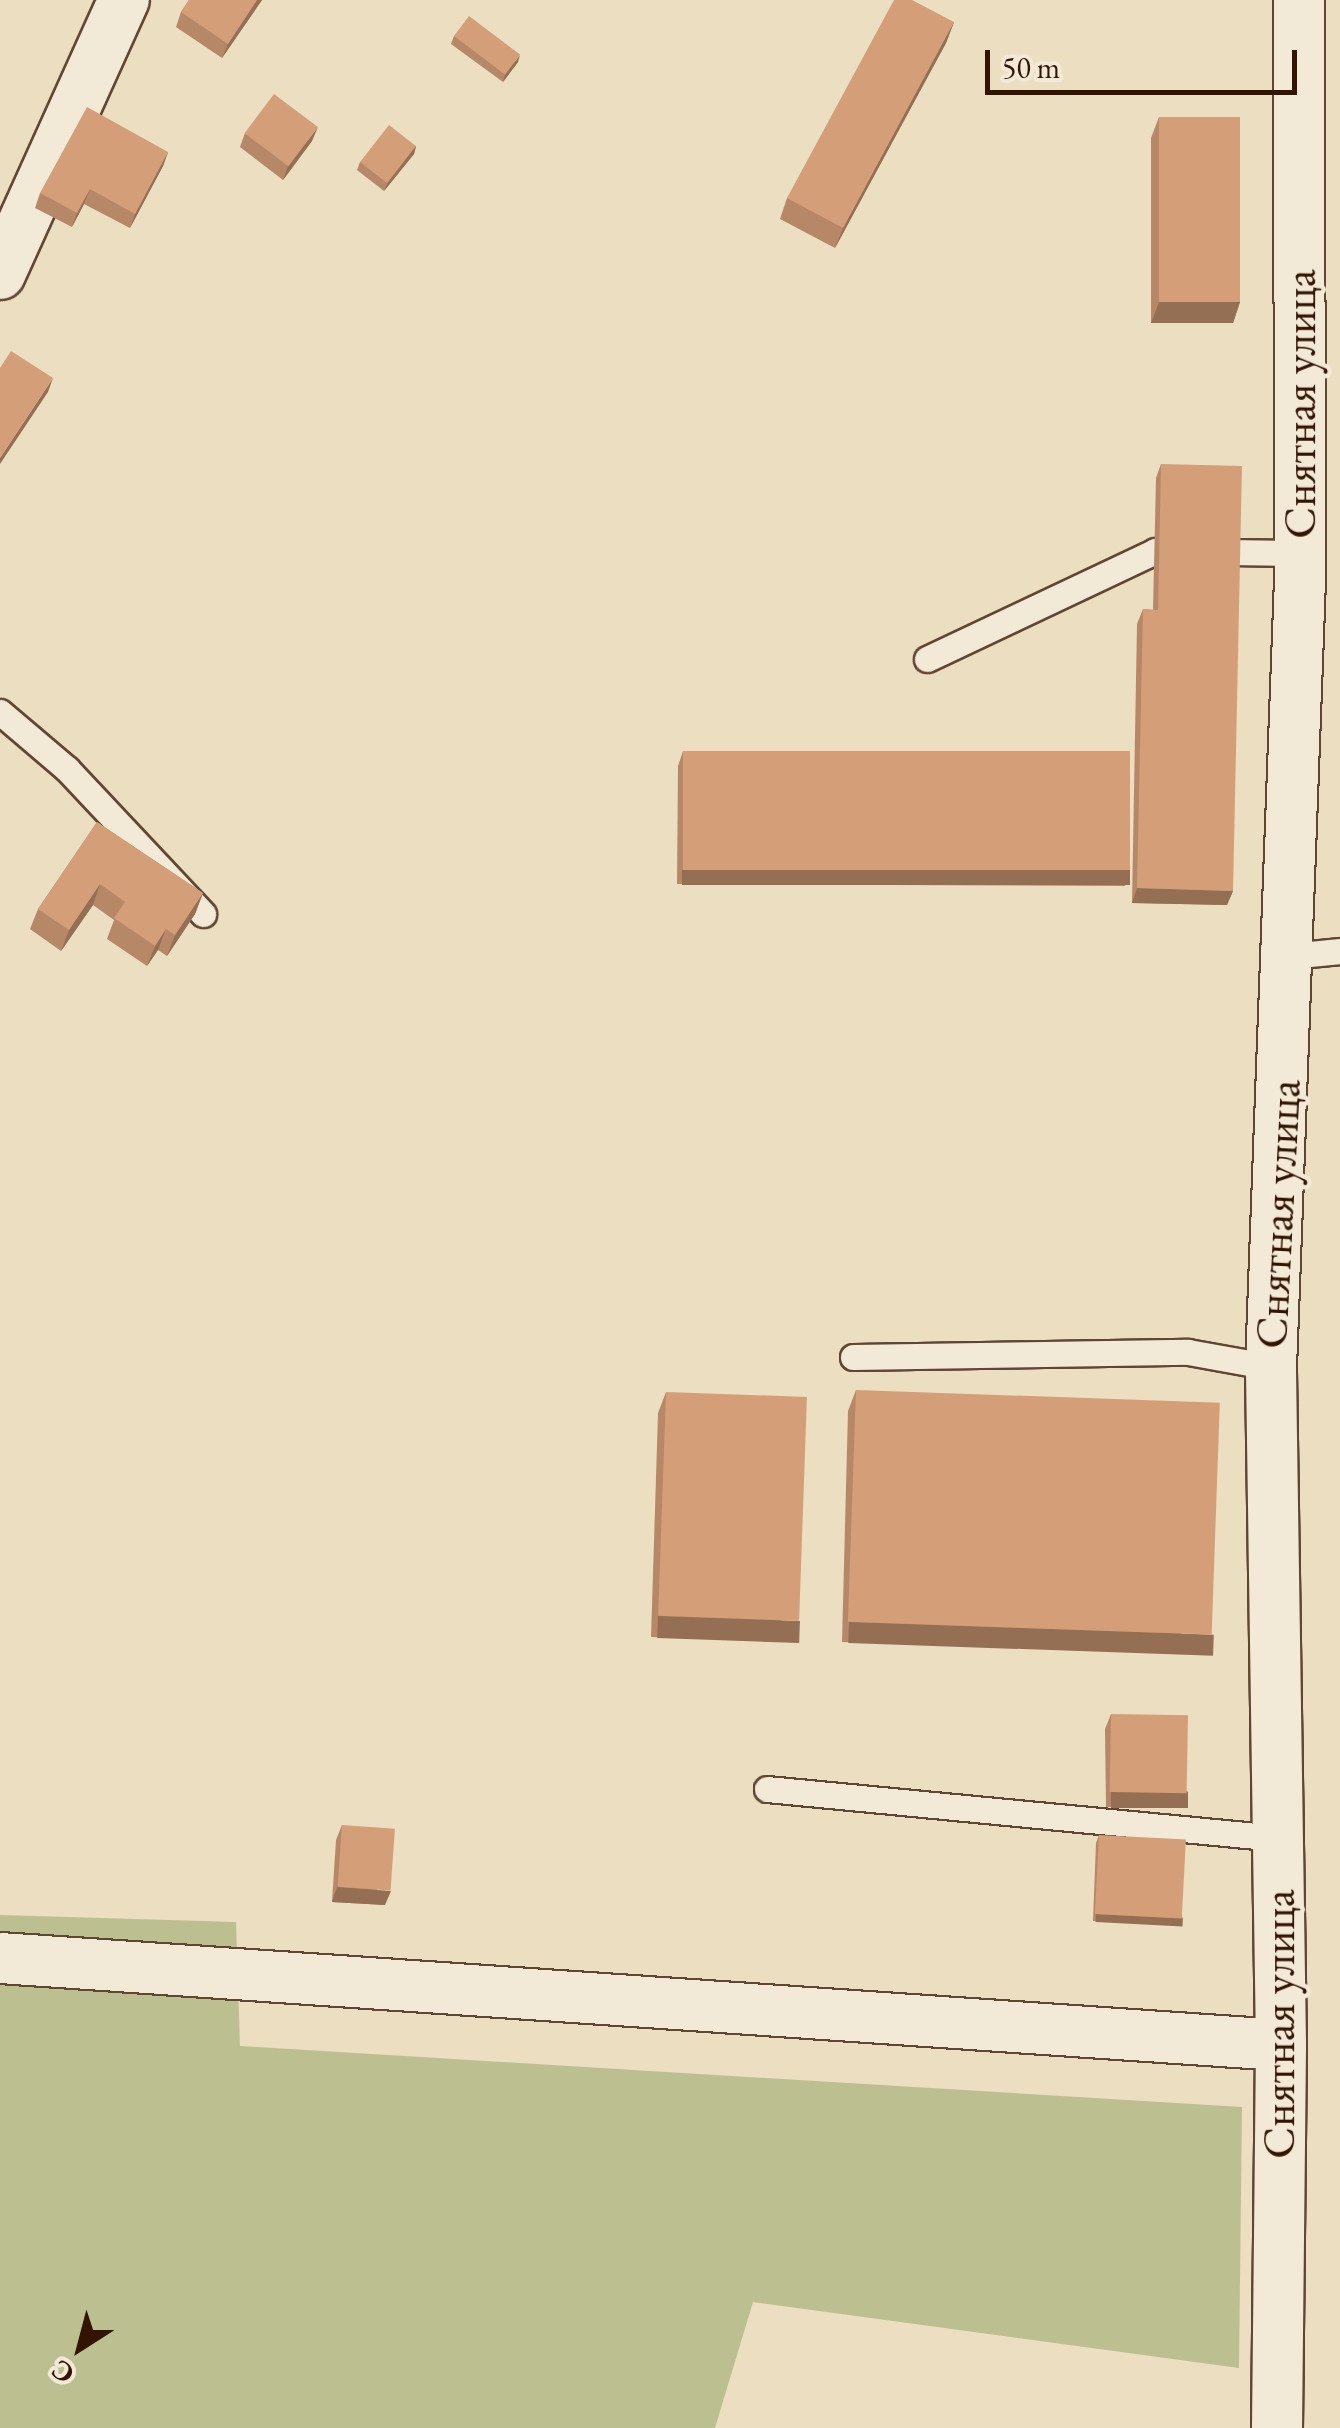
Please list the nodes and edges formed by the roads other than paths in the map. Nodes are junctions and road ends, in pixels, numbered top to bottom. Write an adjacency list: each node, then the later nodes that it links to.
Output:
1 (124, 0): 3 (street)
2 (1298, 0): 4 (street, Снятная улица)
3 (0, 274)
4 (1300, 552): 5 (lane); 9 (street, Снятная улица)
5 (927, 658)
6 (0, 712): 7 (lane)
7 (203, 914)
8 (1340, 950): 9 (lane)
9 (1290, 956): 11 (street, Снятная улица)
10 (853, 1357): 11 (lane)
11 (1270, 1367): 13 (street, Снятная улица)
12 (766, 1789): 13 (lane)
13 (1277, 1838): 15 (street, Снятная улица)
14 (0, 1958): 15 (street)
15 (1281, 2045): 16 (street, Снятная улица)
16 (1277, 2428)

